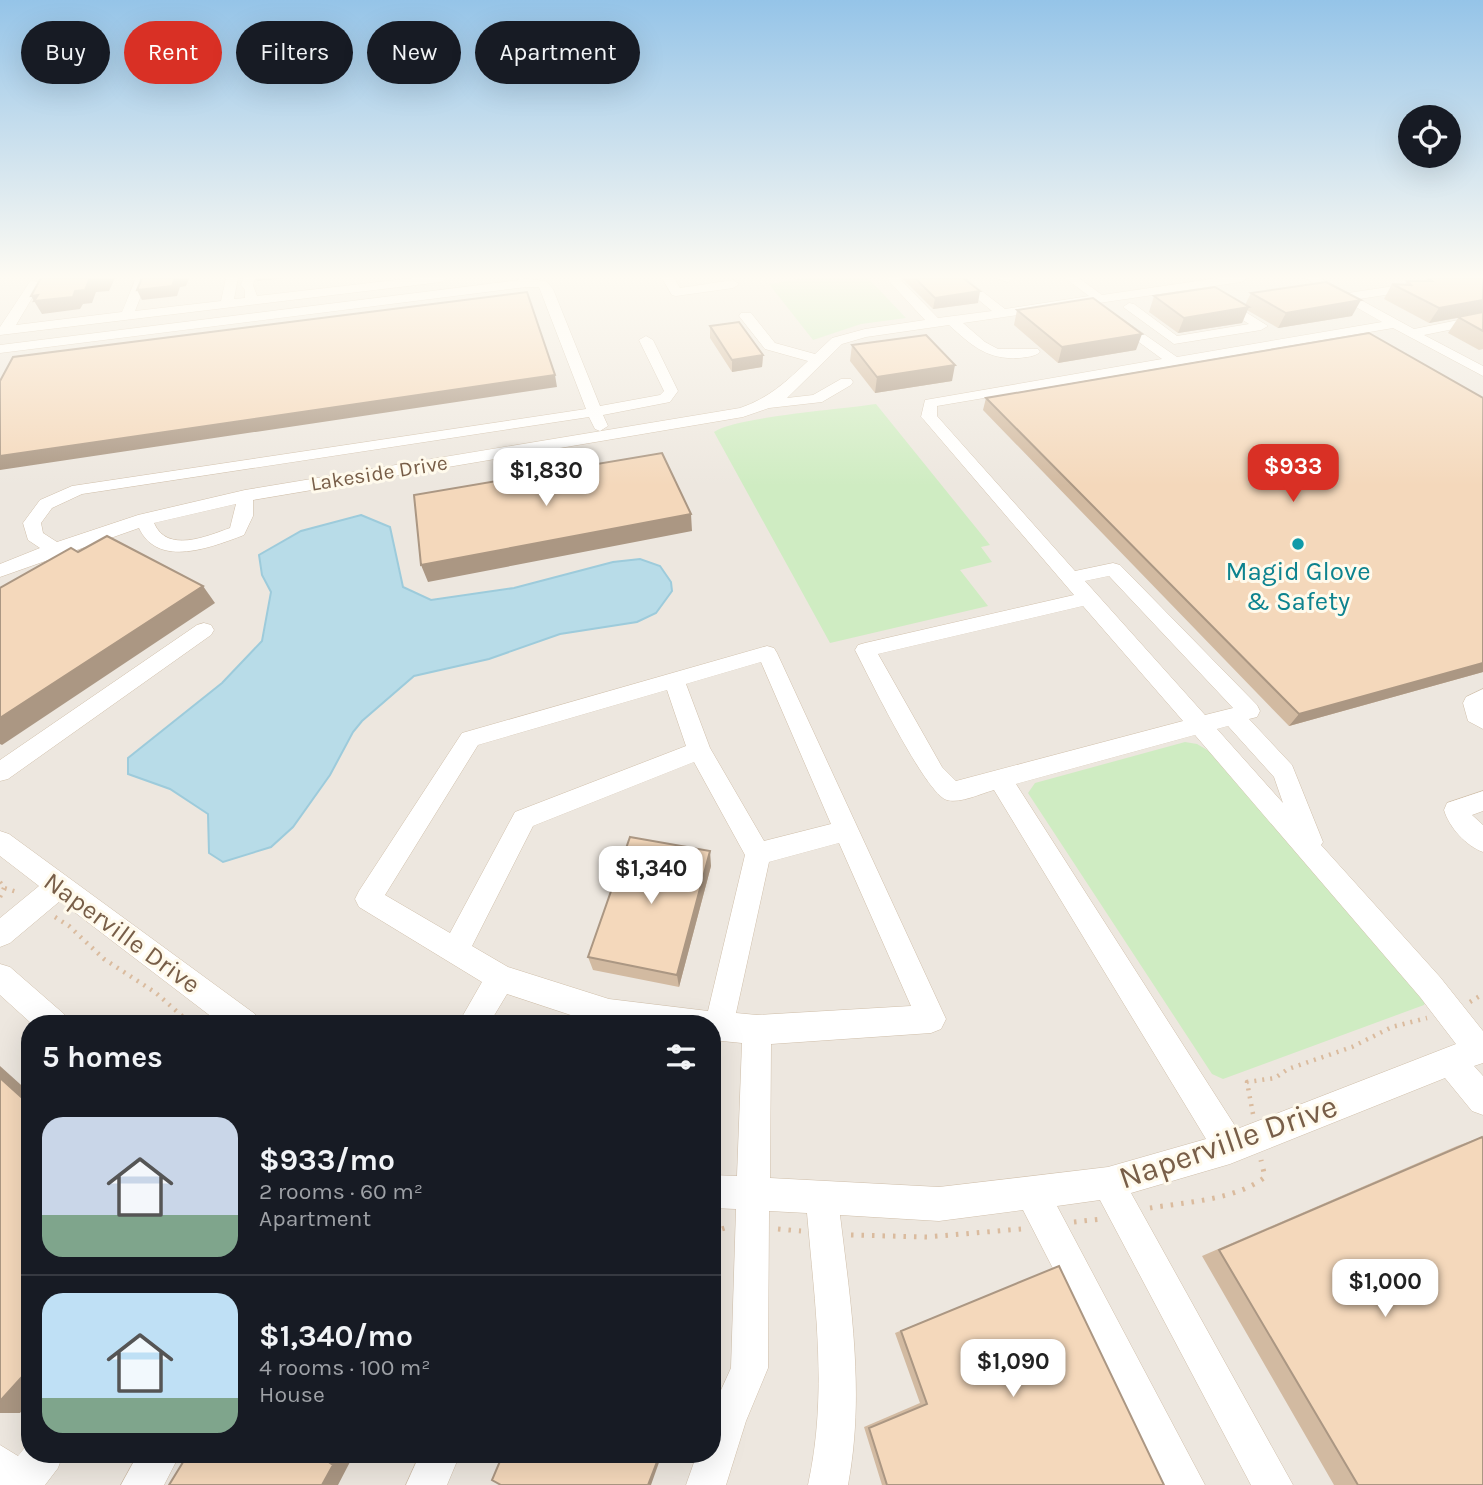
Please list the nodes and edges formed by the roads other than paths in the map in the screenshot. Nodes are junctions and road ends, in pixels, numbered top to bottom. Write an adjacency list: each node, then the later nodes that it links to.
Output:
1 (80, 347): 15 (street)
2 (569, 347): 19 (street)
3 (650, 347): 19 (street)
4 (775, 347): 13 (street)
5 (830, 347): 13 (street, Lakeside Drive)
6 (984, 347): 10 (street)
7 (1158, 347): 14 (street)
8 (1257, 347): 14 (street)
9 (1438, 347): 12 (street)
10 (1033, 352)
11 (1483, 354): 12 (street)
12 (1458, 358): 16 (street)
13 (816, 359): 18 (street, Lakeside Drive)
14 (1174, 361): 25 (street)
15 (11, 364)
16 (1483, 372)
17 (846, 382): 18 (street)
18 (768, 404): 20 (street, Lakeside Drive)
19 (594, 412): 20 (street); 23 (street)
20 (604, 435): 21 (street, Lakeside Drive)
21 (245, 495): 22 (street, Lakeside Drive); 22 (street)
22 (144, 519): 23 (street, Lakeside Drive)
23 (53, 548): 24 (street, Lakeside Drive)
24 (0, 571)
25 (1070, 578): 26 (street); 30 (street)
26 (1088, 598): 32 (street); 35 (street)
27 (204, 630): 34 (street)
28 (674, 680): 33 (street); 37 (street); 44 (street)
29 (1483, 697): 31 (street)
30 (1233, 716): 32 (street); 41 (street)
31 (1483, 721)
32 (1201, 725): 35 (street); 41 (street)
33 (699, 750): 40 (street); 44 (street)
34 (0, 772)
35 (1000, 779): 56 (street)
36 (1483, 802): 39 (street)
37 (847, 831): 40 (street); 53 (street)
38 (0, 842): 42 (street, Naperville Drive)
39 (1483, 842)
40 (758, 854): 51 (street)
41 (1315, 855): 54 (street)
42 (58, 887): 43 (street); 48 (street, Naperville Drive)
43 (0, 934)
44 (455, 951): 46 (street)
45 (0, 978): 47 (street)
46 (501, 978): 49 (street); 50 (street)
47 (43, 1015)
48 (233, 1015)
49 (478, 1015)
50 (626, 1015)
51 (715, 1015)
52 (721, 1026): 53 (street)
53 (757, 1030): 60 (street)
54 (1471, 1053): 55 (lane); 56 (street, Naperville Drive)
55 (1483, 1100)
56 (1230, 1148): 57 (street, Naperville Drive)
57 (1108, 1183): 59 (street, Naperville Drive); 74 (street)
58 (721, 1192): 60 (street, Naperville Drive)
59 (1032, 1193): 61 (street, Naperville Drive); 73 (street)
60 (754, 1195): 61 (street, Naperville Drive); 62 (lane)
61 (822, 1198): 72 (street)
62 (721, 1439)
63 (37, 1463): 68 (street)
64 (155, 1463): 69 (street)
65 (437, 1463): 70 (street)
66 (713, 1463): 71 (lane)
67 (0, 1465): 68 (street)
68 (20, 1485)
69 (141, 1485)
70 (426, 1485)
71 (706, 1485)
72 (828, 1485)
73 (1185, 1485)
74 (1273, 1485)

